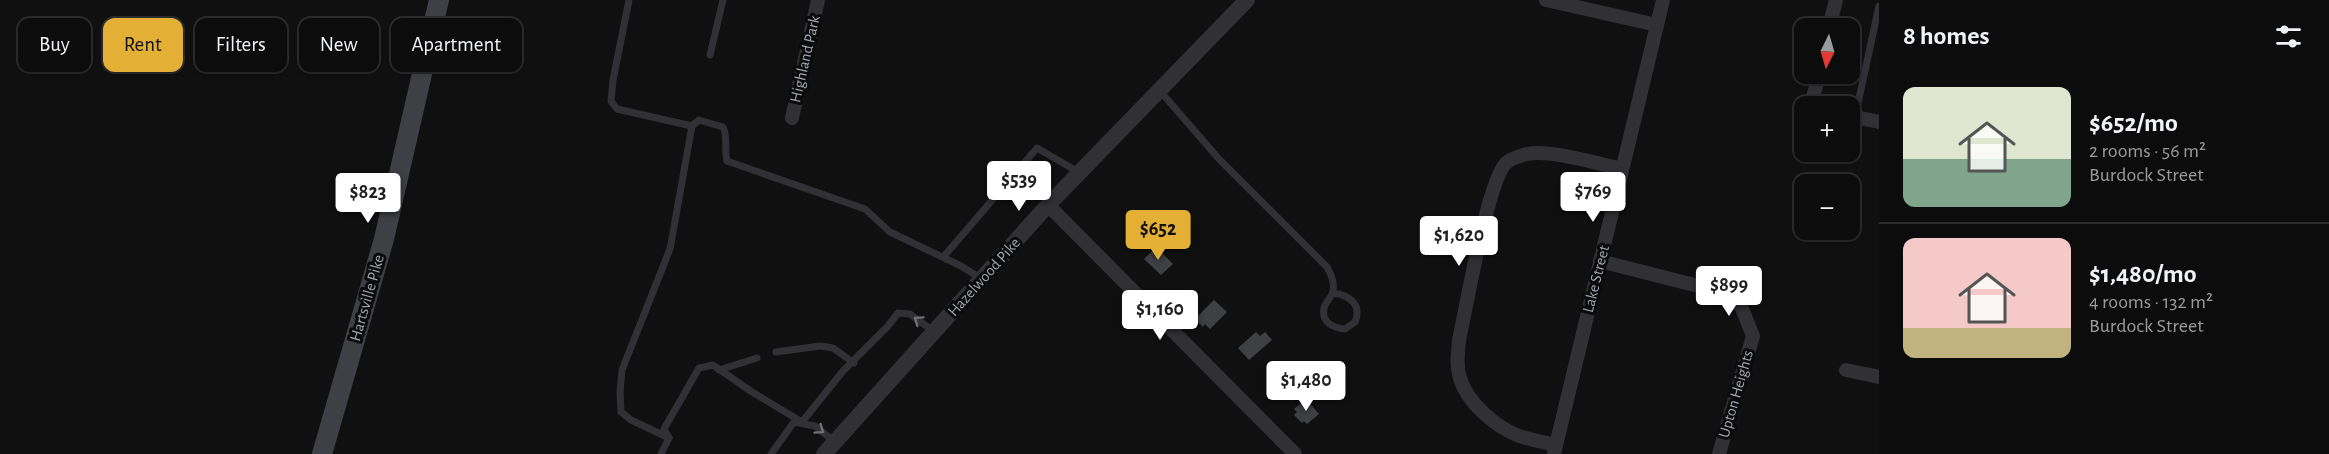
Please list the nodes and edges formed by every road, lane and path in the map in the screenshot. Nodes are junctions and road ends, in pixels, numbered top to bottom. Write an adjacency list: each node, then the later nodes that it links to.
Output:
1 (439, 0): 37 (main road, Hartsville Pike)
2 (629, 0): 18 (lane)
3 (723, 0): 12 (lane)
4 (818, 0): 15 (street, Highland Park)
5 (1247, 0): 13 (street, Hazelwood Pike)
6 (1546, 0): 11 (street)
7 (1663, 0): 11 (street, Lake Street)
8 (1836, 0): 10 (street)
9 (1879, 6): 14 (lane)
10 (1832, 18)
11 (1656, 25): 19 (street, Lake Street)
12 (710, 55)
13 (1160, 91): 20 (street, Hazelwood Pike); 25 (lane)
14 (1857, 96)
15 (792, 118)
16 (1860, 118): 17 (street)
17 (1879, 122)
18 (692, 126): 22 (lane); 34 (lane)
19 (1622, 169): 23 (street, Lake Street); 36 (street)
20 (1080, 173): 21 (street, Hazelwood Pike); 22 (lane)
21 (1048, 205): 24 (street, Hazelwood Pike); 40 (street)
22 (946, 258): 24 (lane)
23 (1600, 261): 36 (street, Lake Street); 41 (street, Upton Heights)
24 (982, 279): 26 (street, Hazelwood Pike)
25 (1334, 293): 25 (lane)
26 (934, 332): 29 (lane, one-way to 29); 35 (street, Hazelwood Pike)
27 (777, 352): 29 (lane)
28 (757, 358): 30 (lane)
29 (854, 363): 33 (lane)
30 (719, 370): 33 (lane); 34 (lane)
31 (1846, 370): 32 (street)
32 (1879, 377)
33 (802, 422): 35 (lane, one-way to 35); 39 (lane)
34 (669, 438): 38 (lane)
35 (830, 448)
36 (1555, 449)
37 (322, 454)
38 (661, 454)
39 (771, 454)
40 (1295, 454)
41 (1719, 454)

